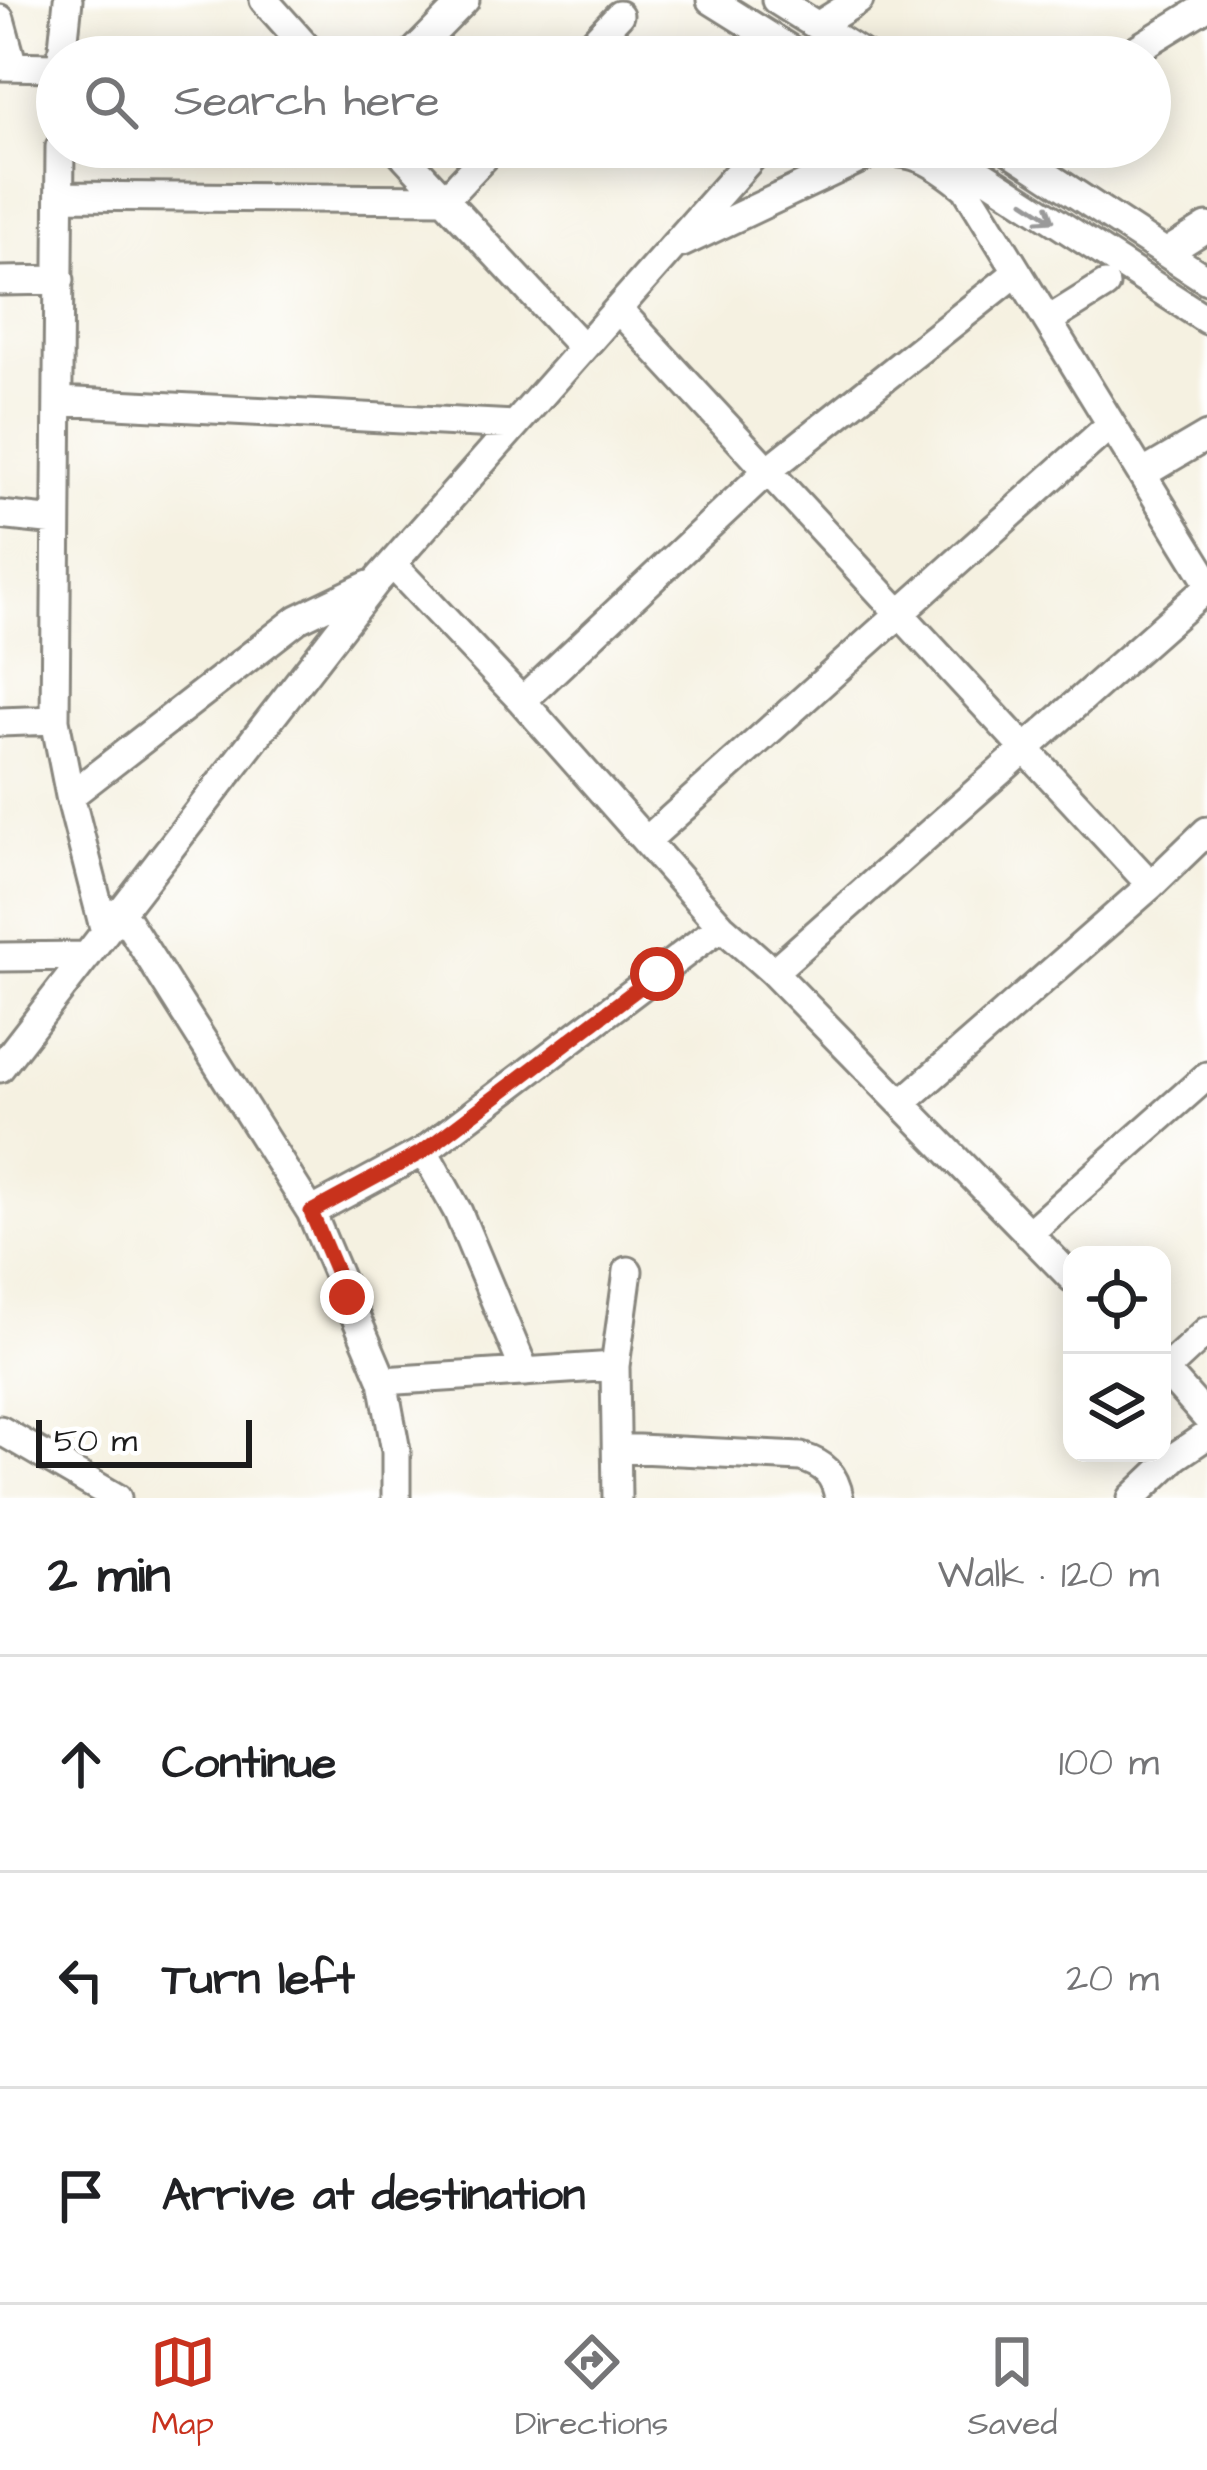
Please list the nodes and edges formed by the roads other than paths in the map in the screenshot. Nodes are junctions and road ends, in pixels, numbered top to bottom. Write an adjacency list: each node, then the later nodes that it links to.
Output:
1 (68, 0): 11 (street)
2 (264, 0): 12 (street)
3 (465, 0): 13 (street)
4 (711, 0): 15 (street)
5 (776, 0): 10 (street)
6 (860, 0): 10 (street)
7 (1207, 6): 17 (street)
8 (619, 15): 14 (street)
9 (0, 19): 18 (street)
10 (819, 26): 16 (street)
11 (64, 36)
12 (296, 36)
13 (430, 36)
14 (599, 36)
15 (768, 36)
16 (832, 36)
17 (1158, 36)
18 (6, 66): 19 (street)
19 (36, 67)
20 (61, 168): 28 (street)
21 (415, 168): 29 (street)
22 (475, 168): 29 (street)
23 (743, 168): 31 (street)
24 (840, 168): 31 (street)
25 (941, 168): 33 (street)
26 (973, 168): 40 (street, one-way to 40)
27 (1036, 168): 32 (street)
28 (61, 196): 29 (street); 34 (street)
29 (445, 200): 41 (street)
30 (1207, 227): 32 (street)
31 (673, 247): 38 (street)
32 (1166, 254): 35 (street)
33 (1016, 273): 39 (street); 46 (street)
34 (60, 280): 36 (street); 42 (street)
35 (1207, 280)
36 (0, 281)
37 (1105, 285): 39 (street)
38 (617, 309): 41 (street); 46 (street)
39 (1049, 320): 44 (street)
40 (1207, 320)
41 (583, 348): 43 (street)
42 (59, 400): 43 (street); 49 (street)
43 (515, 425): 50 (street)
44 (1110, 425): 47 (street); 52 (street)
45 (1207, 436): 47 (street)
46 (766, 472): 52 (street); 53 (street)
47 (1144, 473): 51 (street)
48 (0, 514): 49 (street)
49 (56, 520): 54 (street)
50 (384, 573): 53 (street); 57 (street); 61 (street)
51 (1207, 584): 56 (street)
52 (897, 613): 56 (street); 59 (street)
53 (522, 701): 59 (street)
54 (55, 720): 55 (street); 57 (street)
55 (0, 722)
56 (1026, 752): 60 (street); 65 (street)
57 (70, 796): 61 (street)
58 (1207, 831): 60 (street)
59 (646, 841): 62 (street)
60 (1151, 885): 68 (street)
61 (112, 921): 63 (street); 70 (street)
62 (721, 926): 65 (street); 69 (street)
63 (87, 956): 64 (street); 66 (street)
64 (0, 957)
65 (772, 972): 68 (street)
66 (0, 1067)
67 (1207, 1076): 71 (street)
68 (902, 1103): 71 (street)
69 (424, 1151): 70 (street); 77 (street)
70 (311, 1212): 79 (street)
71 (1028, 1234): 72 (street)
72 (1063, 1269)
73 (628, 1271): 76 (street)
74 (1207, 1331): 75 (street)
75 (1171, 1361)
76 (615, 1366): 77 (street); 83 (street)
77 (525, 1372): 79 (street)
78 (1171, 1377): 80 (street)
79 (383, 1382): 85 (street)
80 (1207, 1418)
81 (0, 1430): 84 (street)
82 (1207, 1435): 88 (street)
83 (617, 1448): 86 (street); 87 (street)
84 (117, 1498)
85 (396, 1498)
86 (617, 1498)
87 (839, 1498)
88 (1132, 1498)

